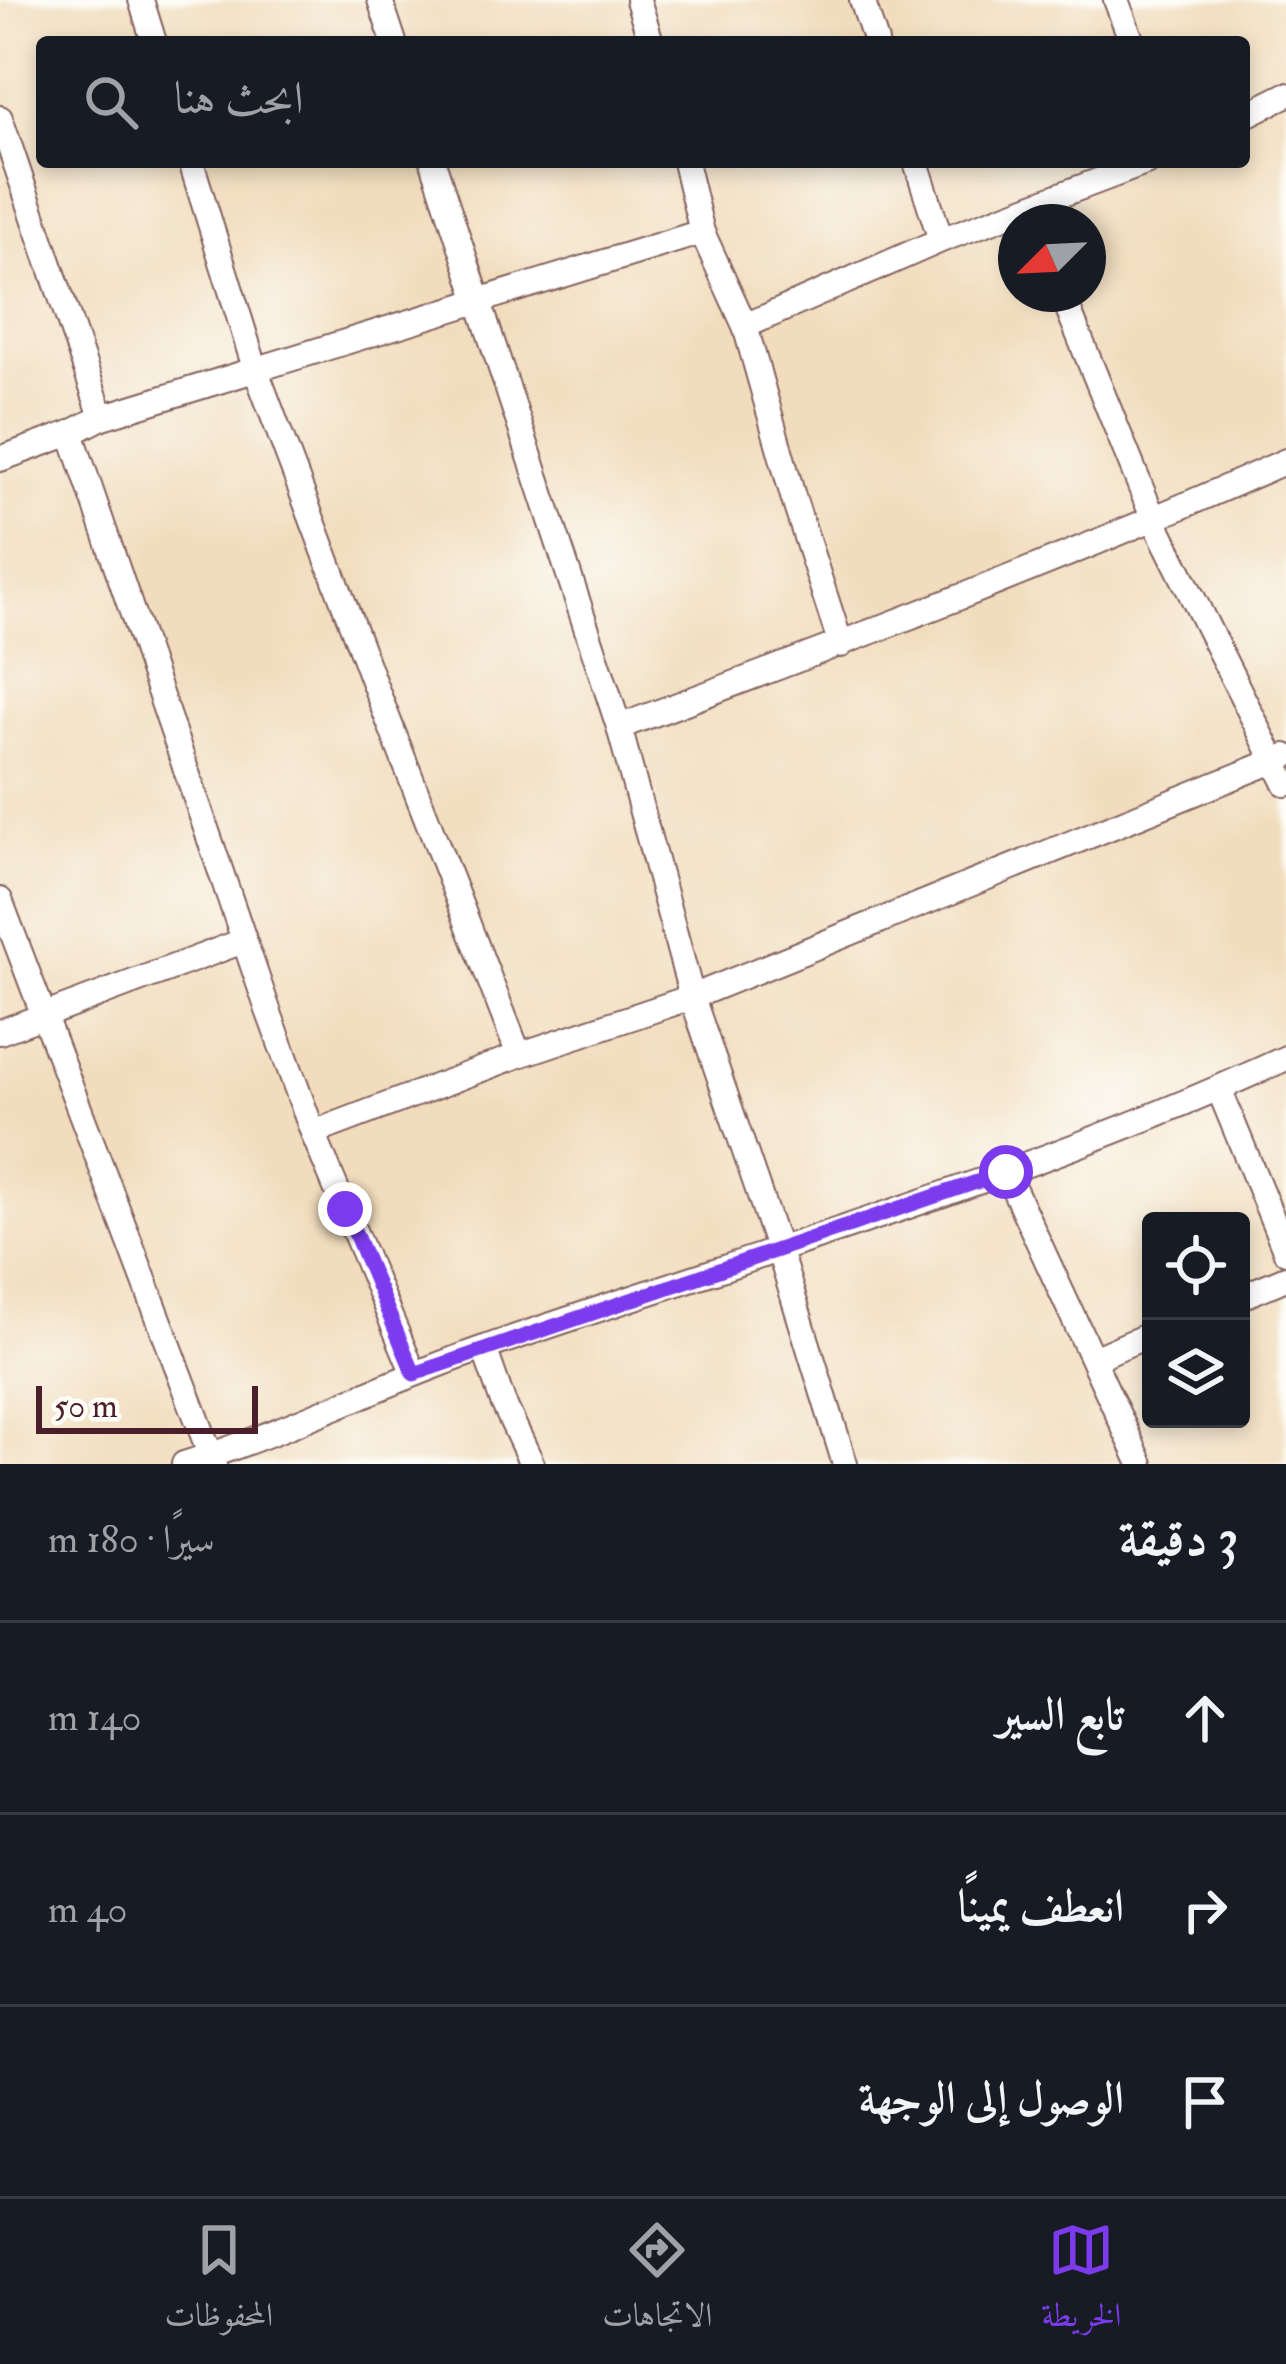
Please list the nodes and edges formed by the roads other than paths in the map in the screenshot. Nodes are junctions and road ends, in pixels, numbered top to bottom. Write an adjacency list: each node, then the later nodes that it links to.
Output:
1 (141, 0): 6 (street)
2 (380, 0): 7 (street)
3 (638, 0): 8 (street)
4 (862, 0): 9 (street)
5 (1116, 0): 10 (street)
6 (152, 36)
7 (392, 36)
8 (649, 36)
9 (874, 36)
10 (1130, 36)
11 (1286, 95): 12 (street)
12 (1250, 113)
13 (0, 118): 27 (street)
14 (193, 168): 26 (street)
15 (436, 168): 23 (street)
16 (686, 168): 21 (street)
17 (918, 168): 22 (street)
18 (1135, 168): 19 (street)
19 (1056, 204)
20 (998, 225): 22 (street)
21 (702, 232): 23 (street); 25 (street)
22 (941, 240): 25 (street)
23 (478, 300): 26 (street); 33 (street)
24 (1069, 312): 31 (street)
25 (745, 326): 32 (street)
26 (255, 368): 27 (street); 40 (street)
27 (102, 417): 28 (street)
28 (71, 433): 29 (street); 36 (street)
29 (0, 459)
30 (1286, 461): 31 (street)
31 (1154, 520): 32 (street); 34 (street)
32 (841, 645): 33 (street)
33 (619, 727): 37 (street)
34 (1282, 767): 37 (street)
35 (0, 900): 38 (street)
36 (244, 941): 38 (street); 43 (street)
37 (692, 997): 40 (street); 45 (street)
38 (44, 1015): 39 (street); 53 (street)
39 (0, 1032)
40 (519, 1055): 43 (street)
41 (1286, 1058): 42 (street)
42 (1219, 1089): 44 (street); 46 (street)
43 (313, 1133): 52 (street)
44 (1006, 1172): 45 (street); 51 (street)
45 (779, 1251): 50 (street); 56 (street)
46 (1286, 1252)
47 (1286, 1277): 48 (street)
48 (1250, 1293)
49 (1142, 1338): 51 (street)
50 (484, 1348): 52 (street); 55 (street)
51 (1093, 1359): 57 (street)
52 (414, 1374): 53 (street)
53 (212, 1460): 54 (street)
54 (184, 1464)
55 (532, 1464)
56 (845, 1464)
57 (1141, 1464)

